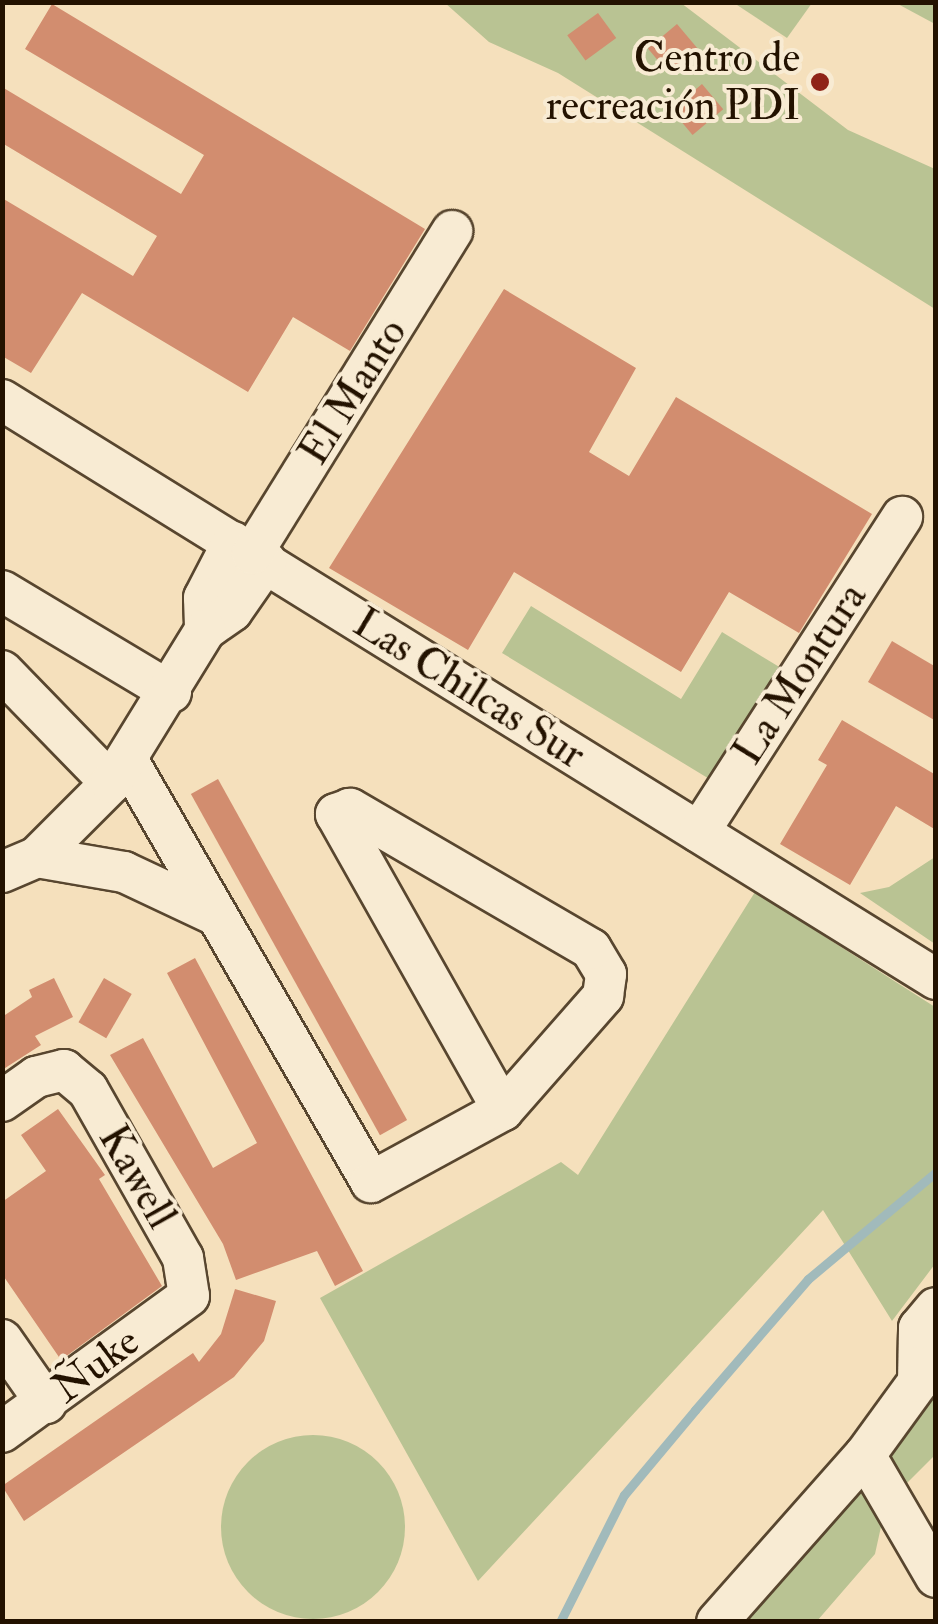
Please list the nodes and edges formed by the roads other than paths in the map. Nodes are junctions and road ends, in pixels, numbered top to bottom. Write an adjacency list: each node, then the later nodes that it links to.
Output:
1 (452, 230): 4 (street, El Manto)
2 (2, 400): 4 (street, Las Chilcas Sur)
3 (902, 517): 9 (street, La Montura)
4 (250, 553): 7 (street, El Manto); 9 (street, Las Chilcas Sur)
5 (2, 591): 7 (street)
6 (2, 670): 8 (street)
7 (171, 692): 8 (street)
8 (120, 772): 10 (street); 11 (street)
9 (699, 832): 12 (street, Las Chilcas Sur)
10 (20, 865): 11 (street)
11 (219, 916): 14 (street)
12 (936, 979)
13 (2, 1101): 15 (street, Kawell)
14 (503, 1110): 14 (street)
15 (189, 1296): 18 (street, Ñuke)
16 (936, 1308): 20 (street)
17 (2, 1340): 18 (street)
18 (46, 1402): 19 (street, Ñuke)
19 (2, 1432)
20 (865, 1454): 21 (street); 22 (street)
21 (936, 1576)
22 (717, 1622)

